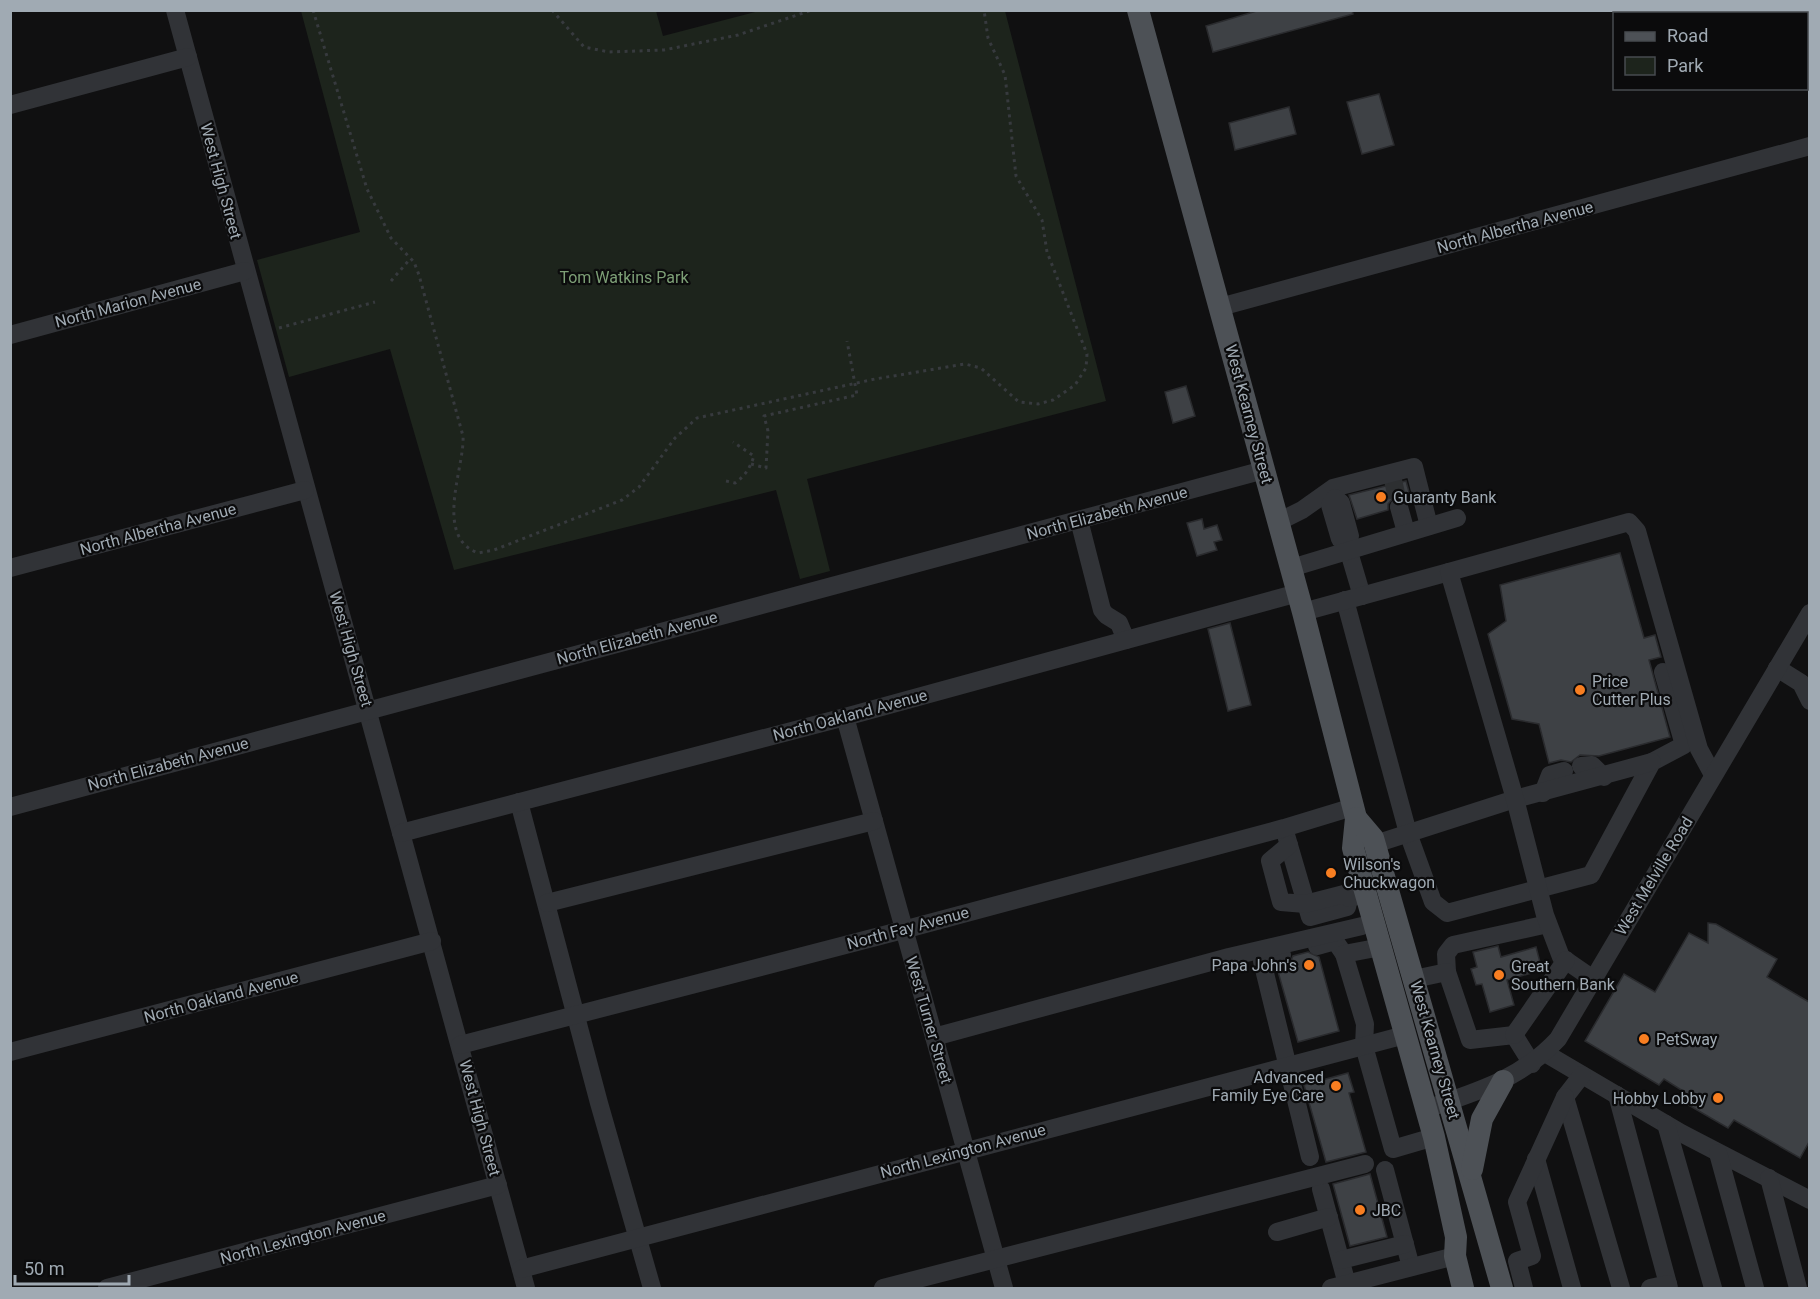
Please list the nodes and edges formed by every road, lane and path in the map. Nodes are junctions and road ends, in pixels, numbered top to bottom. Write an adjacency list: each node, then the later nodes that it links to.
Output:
1 (175, 10): 7 (street, West High Street)
2 (313, 10): 10 (path)
3 (552, 10): 4 (path)
4 (812, 10)
5 (984, 10): 18 (path)
6 (1138, 10): 14 (main road, West Kearney Street)
7 (188, 57): 8 (street); 11 (street, West High Street)
8 (10, 105)
9 (1809, 146): 14 (street, North Albertha Avenue)
10 (410, 259): 12 (path); 18 (path)
11 (245, 271): 16 (street, North Marion Avenue); 23 (street, West High Street)
12 (391, 281)
13 (375, 302): 15 (path)
14 (1220, 307): 21 (main road, West Kearney Street)
15 (277, 328)
16 (10, 335)
17 (847, 341): 18 (path)
18 (855, 384): 20 (path)
19 (733, 442): 20 (path)
20 (752, 464): 22 (path)
21 (1264, 470): 27 (street, North Elizabeth Avenue); 28 (main road, West Kearney Street)
22 (726, 481)
23 (305, 490): 32 (street, North Albertha Avenue); 42 (street, West High Street)
24 (1334, 493): 28 (street); 29 (street); 31 (street)
25 (1400, 507): 30 (street)
26 (1456, 518): 29 (street)
27 (1079, 520): 38 (street); 42 (street, North Elizabeth Avenue)
28 (1278, 522): 33 (main road, West Kearney Street)
29 (1429, 526): 30 (street)
30 (1406, 532): 31 (street)
31 (1347, 546): 33 (street); 35 (street)
32 (10, 568)
33 (1291, 568): 36 (main road, West Kearney Street)
34 (1449, 572): 35 (street, North Oakland Avenue); 45 (street, North Oakland Avenue); 48 (street)
35 (1353, 598): 36 (street, North Oakland Avenue); 54 (street)
36 (1300, 602): 38 (street, North Oakland Avenue); 51 (main road, West Kearney Street)
37 (1809, 613): 39 (street, West Melville Road)
38 (1126, 640): 43 (street, North Oakland Avenue)
39 (1777, 668): 41 (street); 45 (street, West Melville Road)
40 (1663, 672): 44 (street)
41 (1809, 701)
42 (369, 710): 50 (street, North Elizabeth Avenue); 53 (street, West High Street)
43 (845, 717): 49 (street, North Oakland Avenue); 52 (street, West Turner Street)
44 (1652, 762): 46 (street); 57 (street)
45 (1713, 776): 69 (street, West Melville Road)
46 (1604, 777): 47 (street); 47 (street)
47 (1543, 792): 48 (street)
48 (1515, 799): 54 (street); 57 (street)
49 (519, 802): 53 (street, North Oakland Avenue); 59 (street)
50 (10, 807)
51 (1355, 812): 55 (street, North Fay Avenue); 56 (main road, West Kearney Street); 58 (main road, West Kearney Street)
52 (874, 821): 59 (street); 62 (street, West Turner Street)
53 (402, 832): 63 (street, West High Street)
54 (1408, 833): 56 (street); 57 (street)
55 (1286, 837): 58 (street); 62 (street, North Fay Avenue)
56 (1374, 843): 68 (main road, West Kearney Street)
57 (1539, 891): 60 (street)
58 (1358, 896): 64 (main road, West Kearney Street)
59 (547, 903): 70 (street)
60 (1548, 924): 66 (street); 67 (street)
61 (1362, 926): 73 (street)
62 (903, 930): 70 (street, North Fay Avenue); 73 (street, West Turner Street)
63 (432, 941): 74 (street, West High Street); 76 (street, North Oakland Avenue)
64 (1381, 946): 65 (street); 71 (main road, West Kearney Street)
65 (1344, 954): 75 (street); 78 (street)
66 (1566, 960): 69 (street); 72 (street)
67 (1447, 972): 68 (street); 72 (street)
68 (1414, 979): 83 (main road, West Kearney Street)
69 (1593, 979): 77 (street, West Melville Road)
70 (576, 1015): 74 (street, North Fay Avenue); 100 (street)
71 (1405, 1035): 75 (street, North Lexington Avenue); 84 (main road, West Kearney Street)
72 (1515, 1035): 77 (street)
73 (934, 1037): 87 (street, West Turner Street)
74 (460, 1045): 95 (street, West High Street)
75 (1364, 1046): 78 (street, North Lexington Avenue); 86 (street)
76 (10, 1052)
77 (1538, 1058): 79 (street); 80 (street, West Melville Road)
78 (1286, 1065): 87 (street, North Lexington Avenue); 89 (street)
79 (1582, 1075): 81 (street); 82 (street)
80 (1503, 1081): 83 (street, West Melville Road); 94 (main road)
81 (1617, 1095): 85 (street); 109 (street)
82 (1565, 1097): 90 (street); 118 (street)
83 (1450, 1101): 84 (street, West Melville Road); 94 (main road, West Kearney Street)
84 (1426, 1110): 86 (main road, West Kearney Street)
85 (1666, 1124): 88 (street); 120 (street)
86 (1434, 1137): 102 (main road, West Kearney Street)
87 (966, 1150): 100 (street, North Lexington Avenue); 103 (street, West Turner Street)
88 (1718, 1153): 93 (street); 121 (street)
89 (1310, 1156)
90 (1536, 1159): 116 (street); 117 (street)
91 (1365, 1164): 103 (street)
92 (1385, 1170): 101 (street)
93 (1769, 1178): 97 (street); 122 (street)
94 (1471, 1179): 115 (main road, West Kearney Street)
95 (498, 1185): 106 (street, West High Street); 110 (street, North Lexington Avenue)
96 (1321, 1189): 98 (street)
97 (1808, 1197)
98 (1329, 1217): 99 (street); 104 (street)
99 (1277, 1232)
100 (638, 1238): 106 (street, North Lexington Avenue); 112 (street)
101 (1405, 1244): 104 (street); 105 (street)
102 (1455, 1256): 105 (street); 108 (main road, West Kearney Street)
103 (996, 1258): 113 (street); 114 (street, West Turner Street)
104 (1341, 1260): 107 (street)
105 (1411, 1267): 107 (street)
106 (521, 1269): 111 (street, West High Street)
107 (1352, 1285)
108 (1461, 1286)
109 (1669, 1286): 119 (street)
110 (107, 1288)
111 (526, 1288)
112 (652, 1288)
113 (883, 1288)
114 (1004, 1288)
115 (1502, 1288)
116 (1524, 1288)
117 (1572, 1288)
118 (1621, 1288)
119 (1650, 1288)
120 (1713, 1288)
121 (1755, 1288)
122 (1798, 1288)

